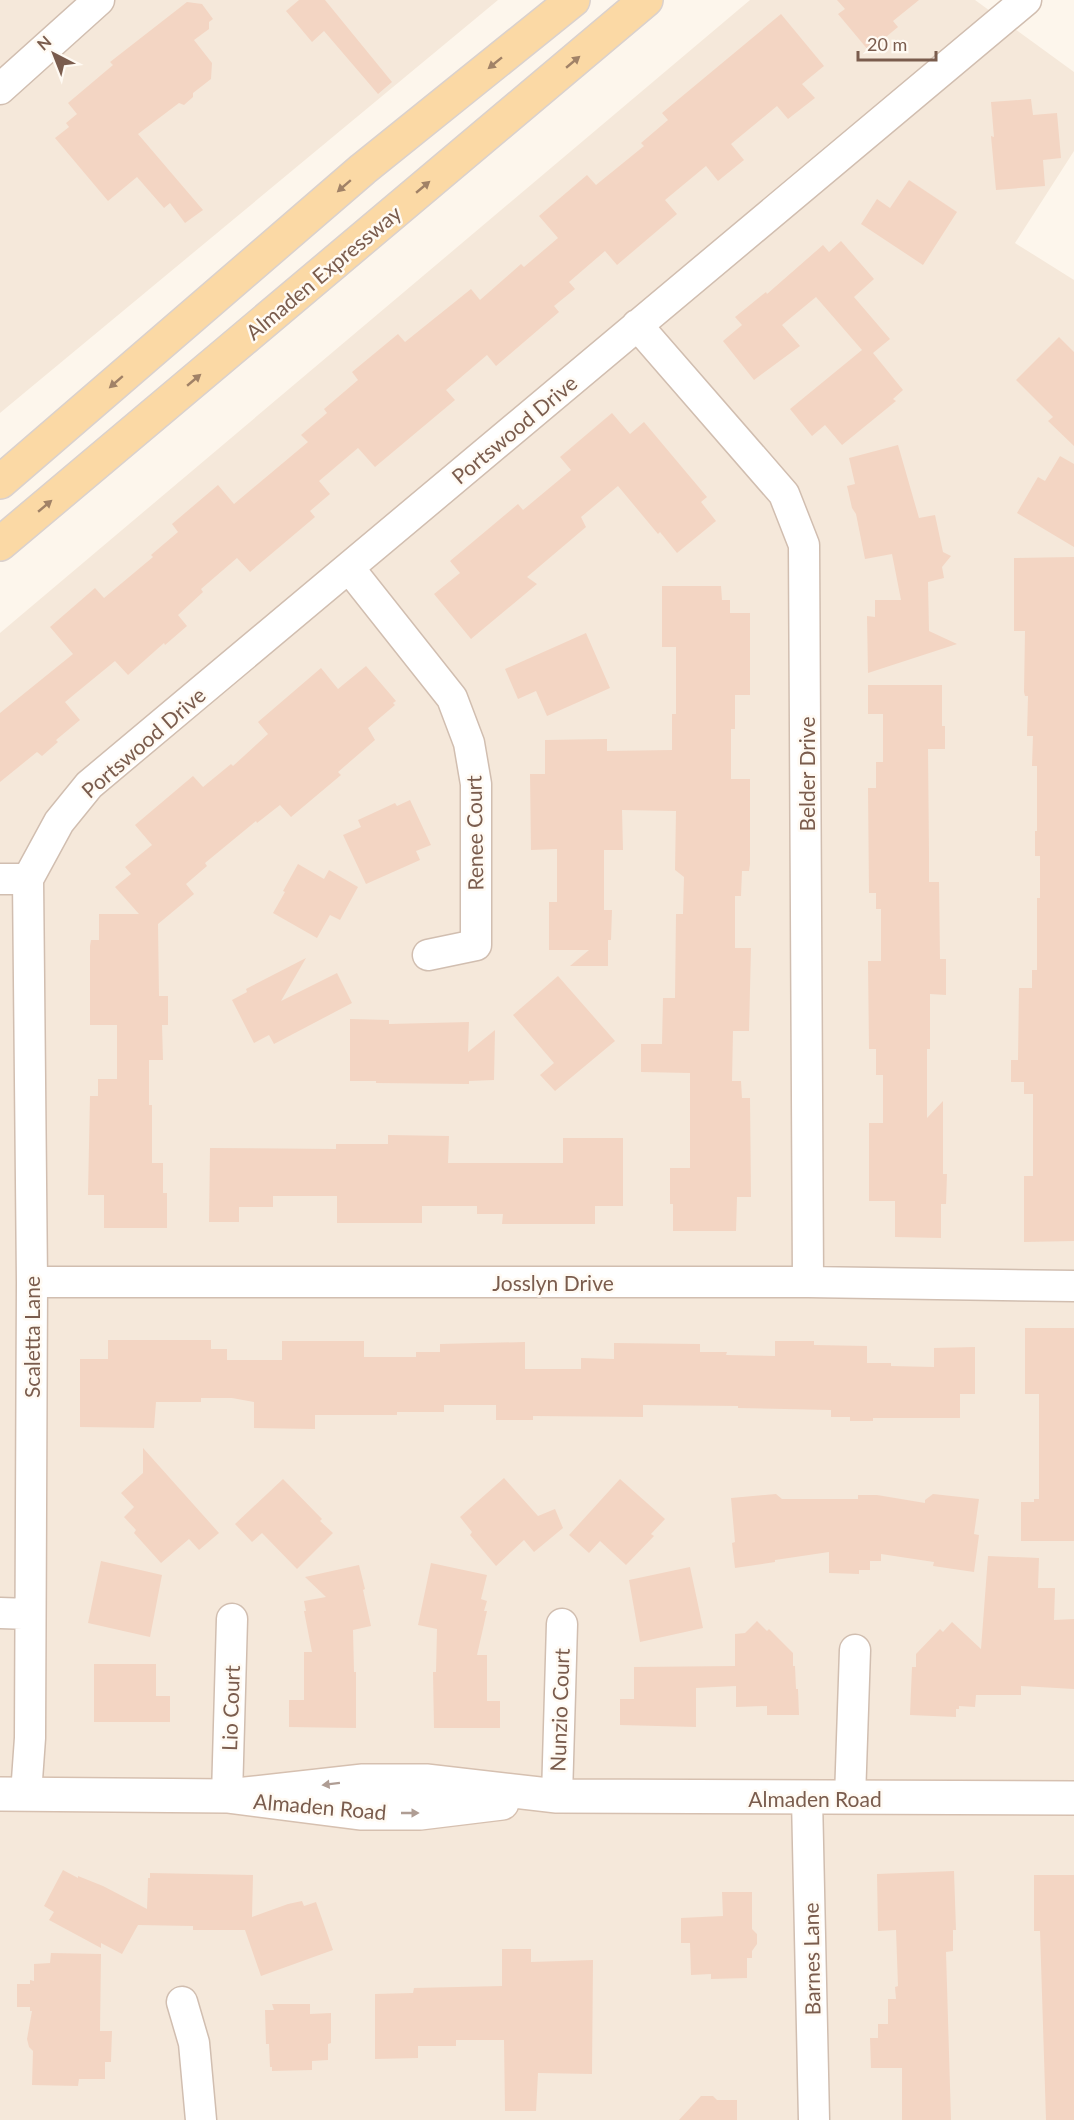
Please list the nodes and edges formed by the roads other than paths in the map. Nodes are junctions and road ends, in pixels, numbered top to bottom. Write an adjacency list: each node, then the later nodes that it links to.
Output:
1 (99, 0): 5 (street)
2 (573, 0): 7 (main road, one-way to 7)
3 (646, 0): 8 (main road, Almaden Expressway, one-way to 3)
4 (1026, 0): 6 (street, Portswood Drive)
5 (0, 89)
6 (637, 325): 9 (street, Portswood Drive); 13 (street, Belder Drive)
7 (0, 482)
8 (0, 544)
9 (349, 568): 10 (street, Portswood Drive); 11 (street, Renee Court)
10 (14, 879): 12 (street, Scaletta Lane)
11 (428, 955)
12 (32, 1282): 13 (street, Josslyn Drive); 16 (street, Scaletta Lane)
13 (808, 1282): 14 (street, Josslyn Drive)
14 (1074, 1286)
15 (0, 1613): 16 (street)
16 (30, 1614): 20 (street, Scaletta Lane)
17 (232, 1619): 21 (street, Lio Court)
18 (562, 1624): 22 (street, Nunzio Court)
19 (855, 1650): 24 (street)
20 (13, 1794): 21 (street, Almaden Road)
21 (227, 1796): 22 (street, Almaden Road)
22 (557, 1796): 23 (street, Almaden Road)
23 (807, 1798): 24 (street, Almaden Road); 28 (street, Barnes Lane)
24 (850, 1798): 25 (street, Almaden Road)
25 (1074, 1798)
26 (182, 2002): 27 (street)
27 (201, 2120)
28 (814, 2120)

